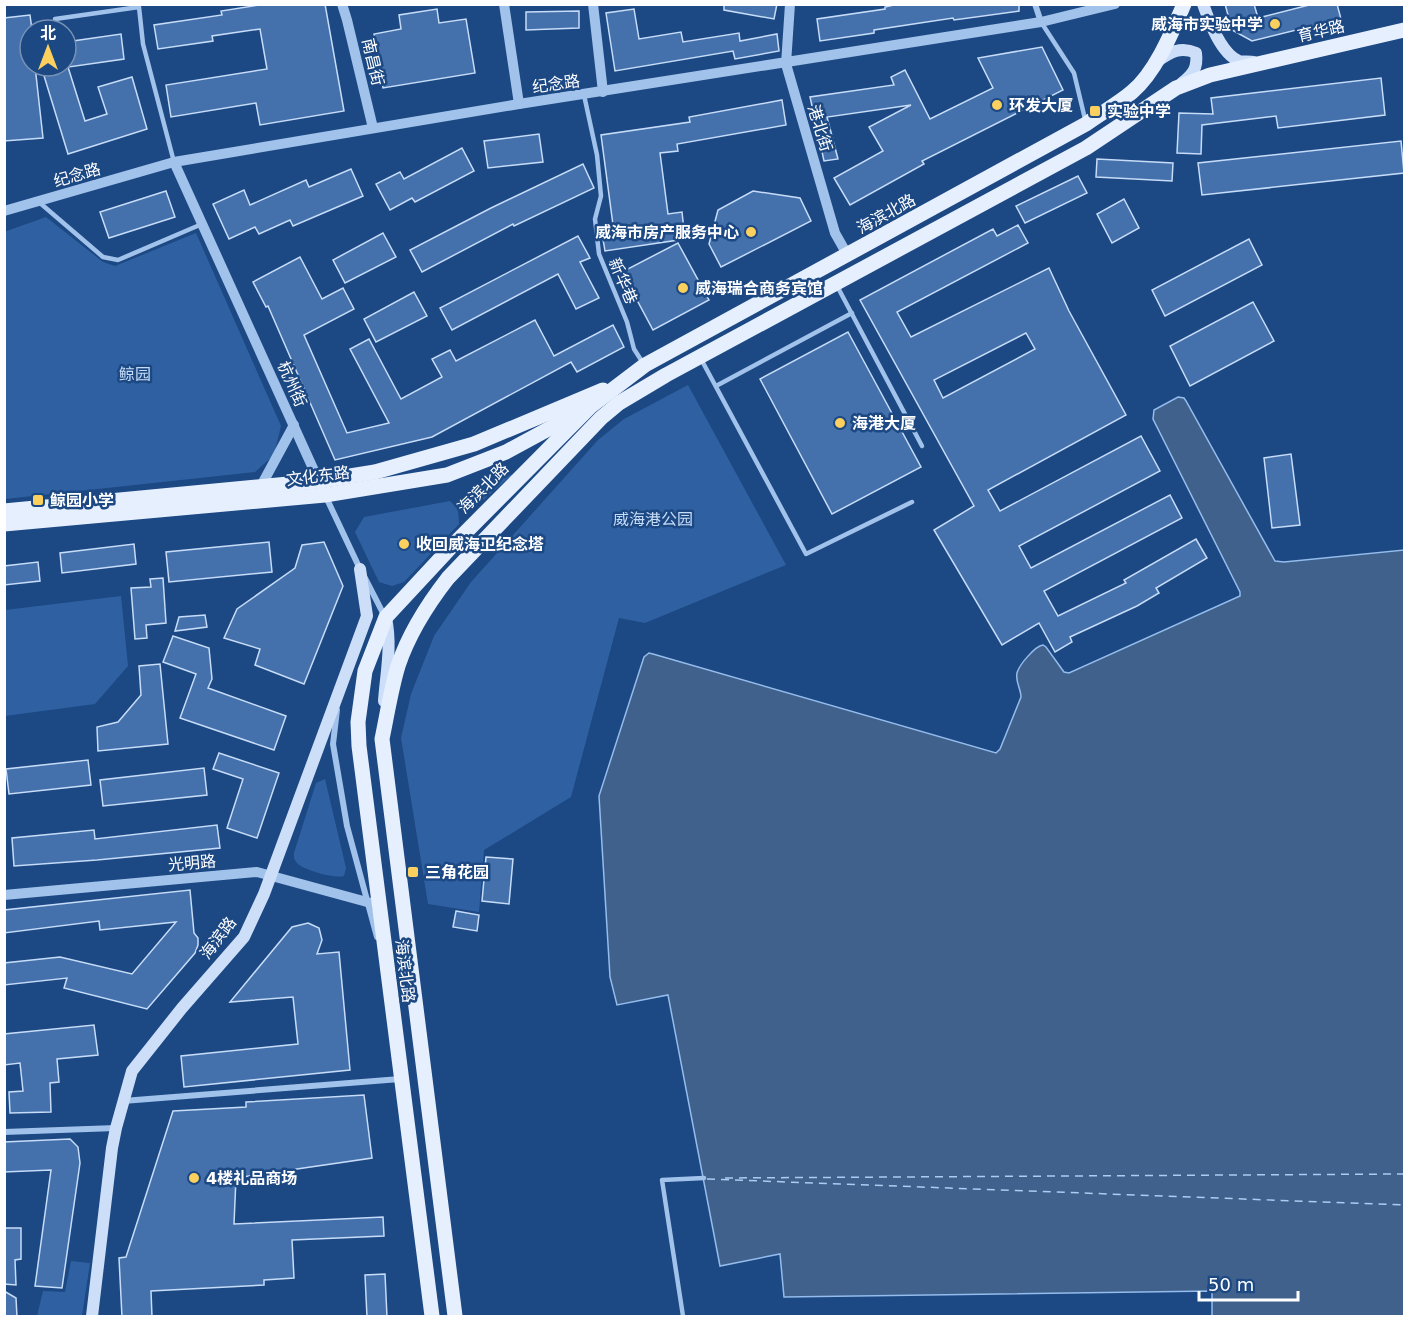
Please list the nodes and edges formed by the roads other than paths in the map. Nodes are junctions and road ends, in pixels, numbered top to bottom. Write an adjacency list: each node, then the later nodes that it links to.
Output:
1 (342, 4): 22 (street, 南昌街)
2 (504, 4): 20 (street)
3 (593, 4): 18 (street)
4 (790, 4): 15 (street, 港北街)
5 (1035, 4): 11 (street)
6 (1115, 4): 11 (street, 纪念路)
7 (1184, 4): 16 (main road, 海滨北路)
8 (1203, 4): 12 (main road)
9 (1209, 4): 12 (main road)
10 (62, 18): 23 (lane)
11 (1041, 22): 15 (street, 纪念路); 21 (lane)
12 (1210, 22): 14 (main road)
13 (1404, 30): 14 (main road, 育华路)
14 (1264, 62): 17 (main road, 育华路)
15 (786, 64): 18 (street, 纪念路); 27 (street, 港北街)
16 (1155, 64): 17 (main road); 21 (main road, 海滨北路)
17 (1176, 88): 28 (main road, 海滨北路)
18 (603, 92): 19 (street, 纪念路)
19 (584, 95): 20 (street, 纪念路); 31 (lane, 新华巷)
20 (519, 104): 22 (street, 纪念路)
21 (1086, 124): 27 (main road, 海滨北路)
22 (373, 128): 23 (street, 纪念路)
23 (174, 162): 24 (street, 纪念路); 26 (street, 杭州街)
24 (38, 201): 25 (street, 纪念路); 26 (lane)
25 (4, 211)
26 (203, 224): 37 (street, 杭州街)
27 (848, 256): 31 (main road, 海滨北路)
28 (836, 284): 29 (lane); 30 (main road, 海滨北路)
29 (852, 313): 34 (lane); 38 (lane)
30 (700, 357): 33 (main road, 海滨北路); 34 (lane)
31 (645, 366): 32 (main road, 海滨北路)
32 (625, 380): 33 (main road); 36 (main road, 海滨北路); 40 (main road)
33 (658, 380): 35 (main road, 海滨北路)
34 (716, 386): 41 (lane)
35 (619, 403): 36 (main road, 文化东路); 47 (main road, 海滨北路)
36 (591, 406): 40 (main road, 文化东路); 45 (main road, 海滨北路)
37 (294, 426): 39 (street); 40 (street, 杭州街)
38 (922, 446)
39 (261, 486): 40 (main road); 42 (main road)
40 (322, 488): 43 (main road, 文化东路); 44 (street, 杭州街)
41 (912, 502)
42 (4, 511)
43 (4, 524)
44 (360, 569): 45 (street, 杭州街); 46 (main road, 海滨路)
45 (386, 617): 47 (main road); 50 (main road, 海滨北路)
46 (341, 685): 48 (main road, 海滨路); 50 (street)
47 (382, 739): 58 (main road, 海滨北路)
48 (272, 875): 49 (street, 光明路); 50 (street, 光明路); 52 (main road, 海滨路)
49 (4, 895)
50 (373, 903): 51 (main road, 海滨北路)
51 (400, 1079): 52 (street); 57 (main road, 海滨北路)
52 (123, 1101): 53 (main road, 海滨路)
53 (116, 1128): 54 (street); 56 (main road, 海滨路)
54 (4, 1132)
55 (704, 1178): 59 (lane)
56 (92, 1317)
57 (432, 1317)
58 (455, 1317)
59 (683, 1317)

